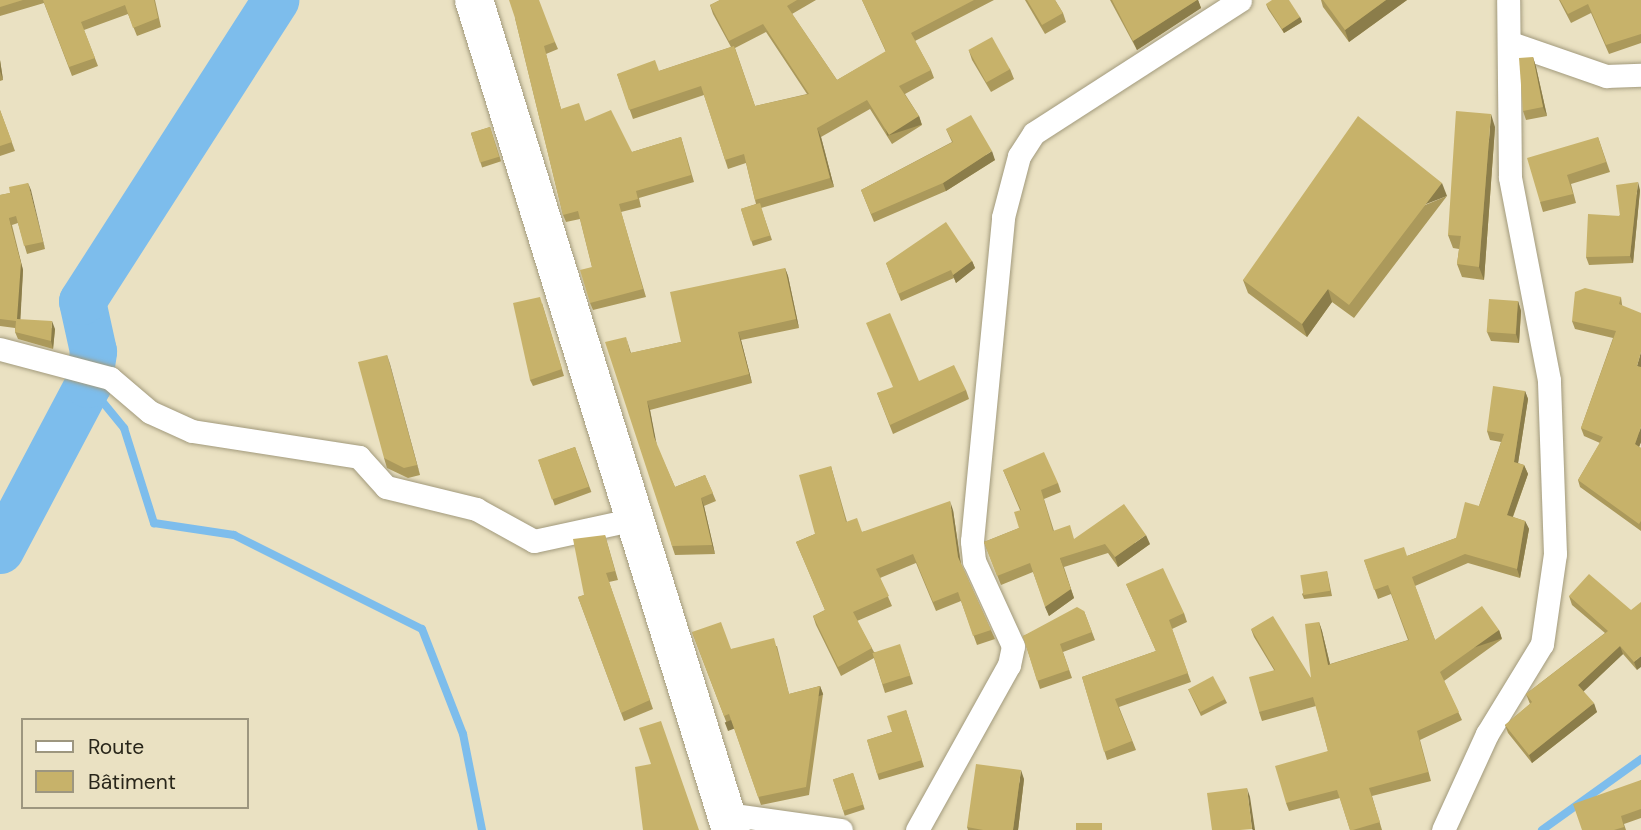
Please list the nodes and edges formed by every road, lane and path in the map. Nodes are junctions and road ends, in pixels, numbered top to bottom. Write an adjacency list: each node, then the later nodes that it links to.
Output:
1 (474, 0): 7 (highway)
2 (1240, 0): 10 (street)
3 (1508, 0): 4 (street)
4 (1511, 43): 5 (street); 11 (street)
5 (1641, 75)
6 (0, 349): 7 (street)
7 (631, 520): 8 (highway)
8 (729, 822): 9 (street)
9 (841, 830)
10 (917, 830)
11 (1443, 830)

